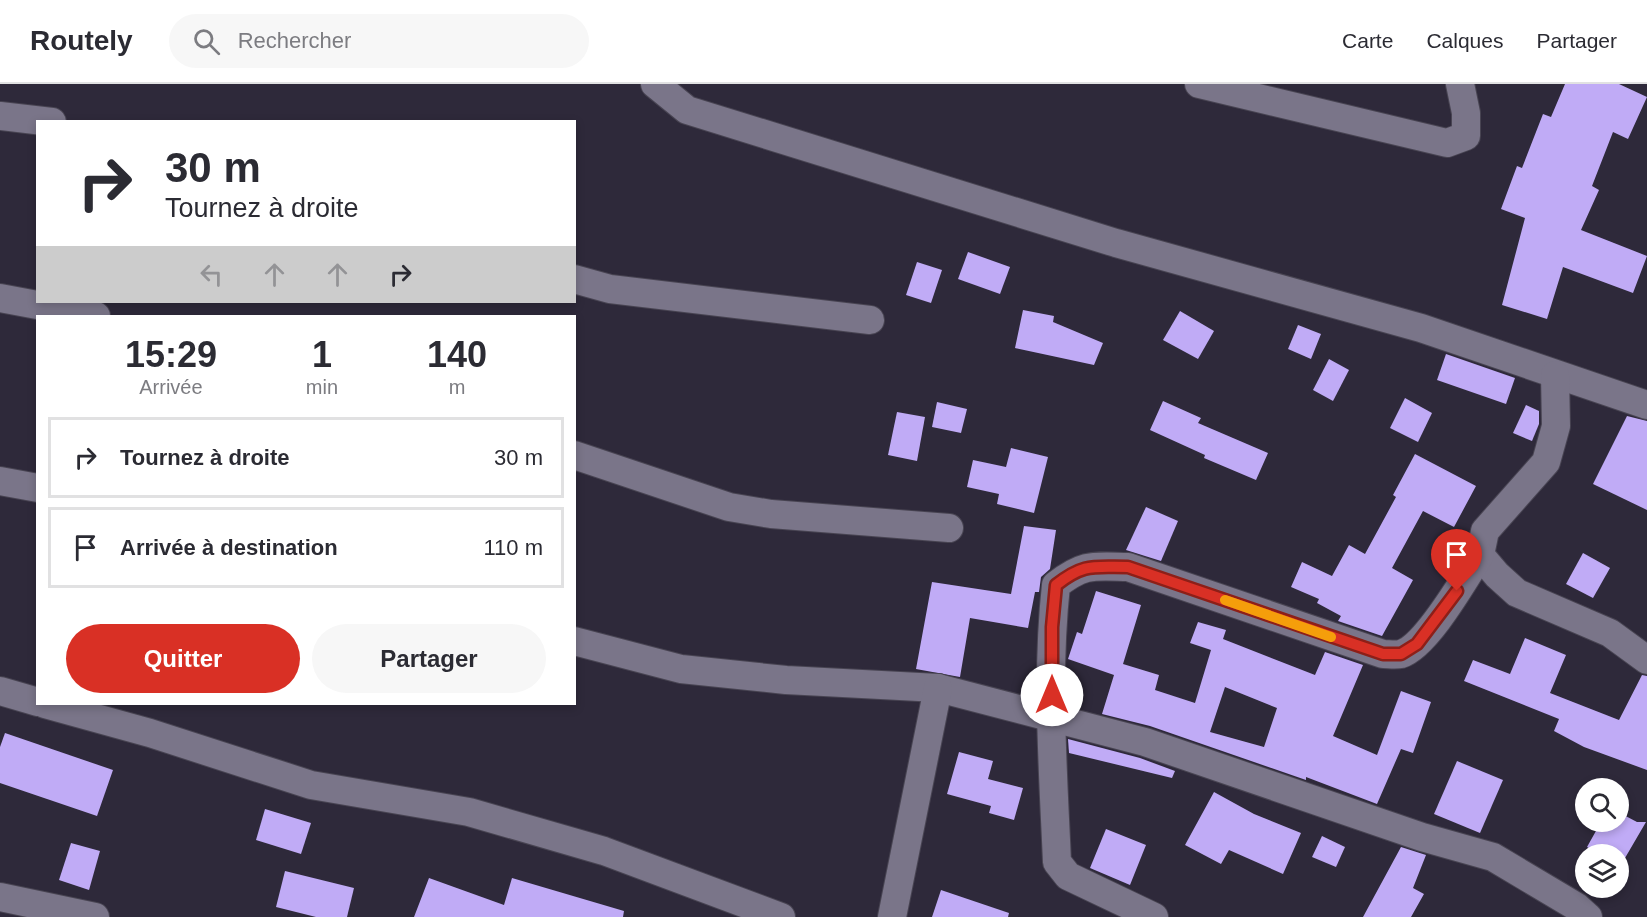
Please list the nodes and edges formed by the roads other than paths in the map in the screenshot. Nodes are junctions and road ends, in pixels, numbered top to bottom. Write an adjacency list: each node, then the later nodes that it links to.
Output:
1 (655, 84): 10 (street)
2 (1198, 84): 3 (street)
3 (1460, 84)
4 (0, 116): 5 (street)
5 (36, 120)
6 (576, 280): 9 (street)
7 (0, 298): 8 (street)
8 (91, 315)
9 (870, 320)
10 (1555, 375): 11 (street); 16 (street)
11 (1647, 405)
12 (576, 456): 15 (street)
13 (0, 481): 14 (street)
14 (36, 488)
15 (949, 528)
16 (1480, 555): 18 (street); 23 (street)
17 (576, 642): 19 (street)
18 (1647, 660)
19 (938, 688): 23 (street); 27 (street)
20 (0, 691): 21 (street)
21 (36, 701)
22 (49, 705): 26 (street)
23 (1052, 718): 28 (street); 29 (street)
24 (0, 897): 25 (street)
25 (95, 917)
26 (781, 917)
27 (891, 917)
28 (1154, 917)
29 (1588, 917)

